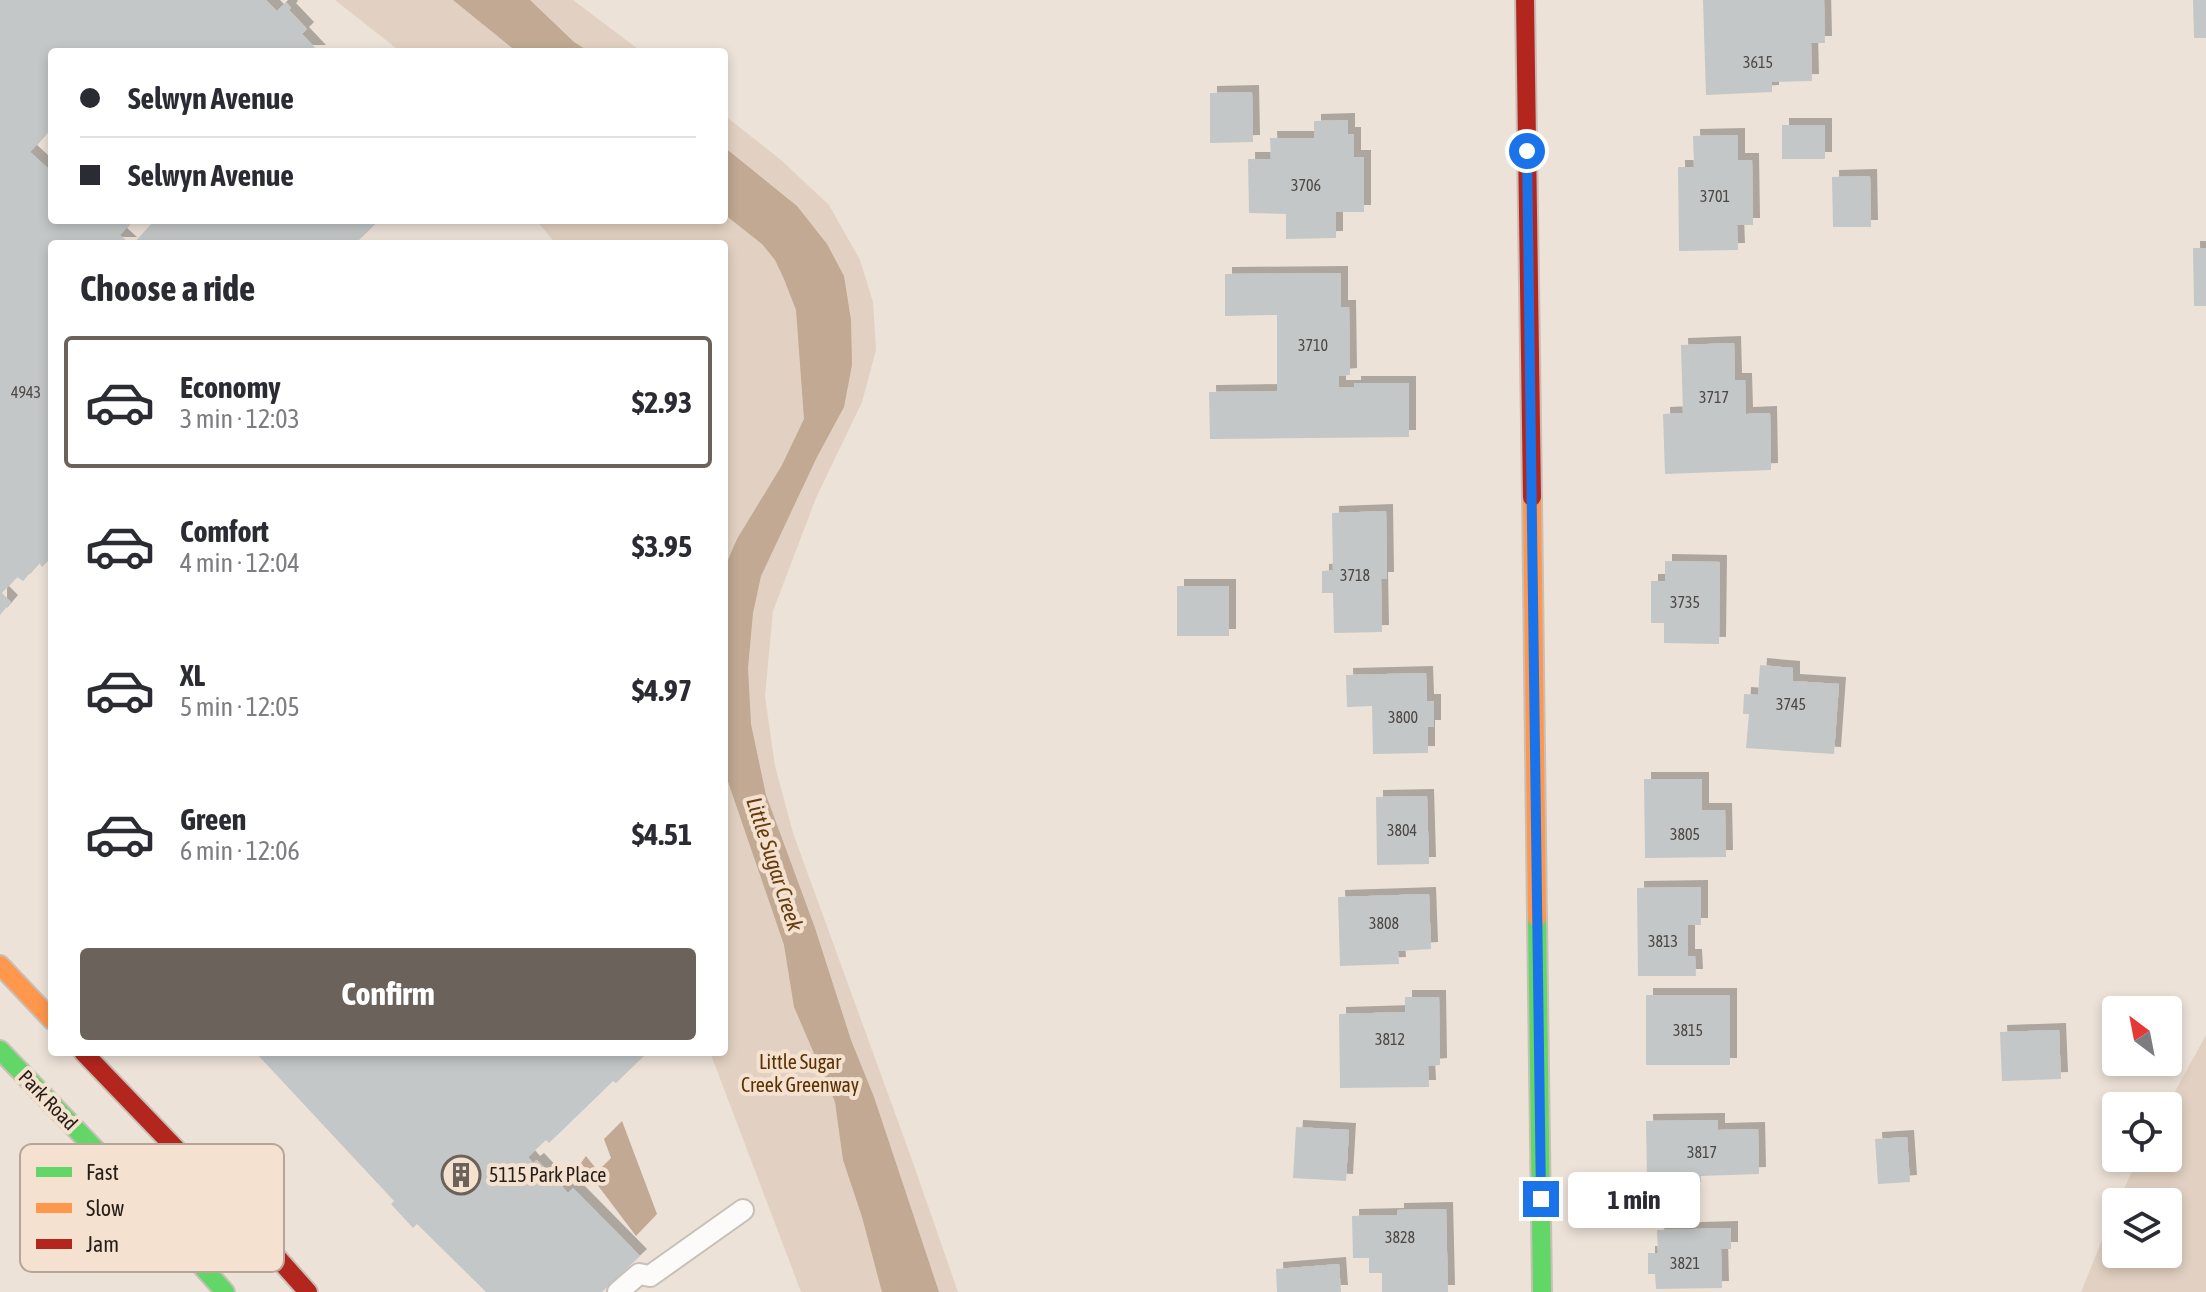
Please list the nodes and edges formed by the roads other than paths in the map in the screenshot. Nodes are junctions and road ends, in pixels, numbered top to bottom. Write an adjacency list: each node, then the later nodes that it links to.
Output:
1 (1525, 0): 14 (street)
2 (0, 965): 3 (street)
3 (48, 1016)
4 (0, 1050): 6 (street, Park Road)
5 (87, 1056): 7 (street)
6 (90, 1144)
7 (171, 1144)
8 (743, 1210): 13 (lane)
9 (284, 1265): 12 (street)
10 (207, 1272): 11 (street, Park Road)
11 (225, 1292)
12 (308, 1292)
13 (618, 1292)
14 (1542, 1292)

